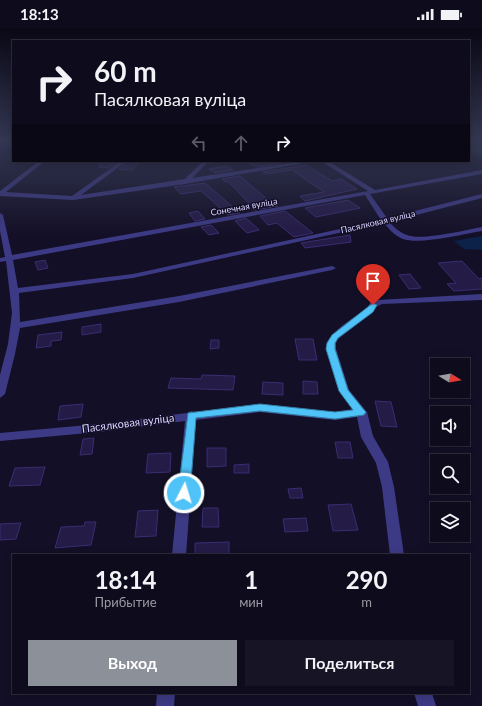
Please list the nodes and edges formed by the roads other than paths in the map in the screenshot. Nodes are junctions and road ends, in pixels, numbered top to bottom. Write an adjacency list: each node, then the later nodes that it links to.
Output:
1 (27, 173): 9 (street)
2 (108, 173): 11 (street)
3 (194, 173): 7 (street)
4 (242, 173): 7 (street)
5 (341, 173): 8 (street)
6 (479, 173): 8 (street, Сонечная вуліца)
7 (185, 182): 11 (street)
8 (370, 193): 13 (street); 16 (street, Сонечная вуліца)
9 (0, 194): 11 (street)
10 (482, 196): 13 (street, Пасялковая вуліца)
11 (73, 198)
12 (0, 215): 16 (street)
13 (384, 221): 14 (street); 18 (street, Пасялковая вуліца)
14 (482, 230)
15 (0, 260): 16 (street, Сонечная вуліца)
16 (10, 260): 18 (street)
17 (332, 268): 20 (street)
18 (13, 291): 20 (street)
19 (482, 297): 24 (street)
20 (14, 326): 21 (street)
21 (11, 348): 22 (street); 23 (street)
22 (0, 350)
23 (0, 394)
24 (360, 412): 25 (street, Пасялковая вуліца); 28 (street)
25 (191, 415): 26 (street, Пасялковая вуліца); 27 (street)
26 (0, 437)
27 (179, 554)
28 (397, 554)
29 (166, 694): 31 (street)
30 (423, 694): 32 (street)
31 (165, 706)
32 (426, 706)

